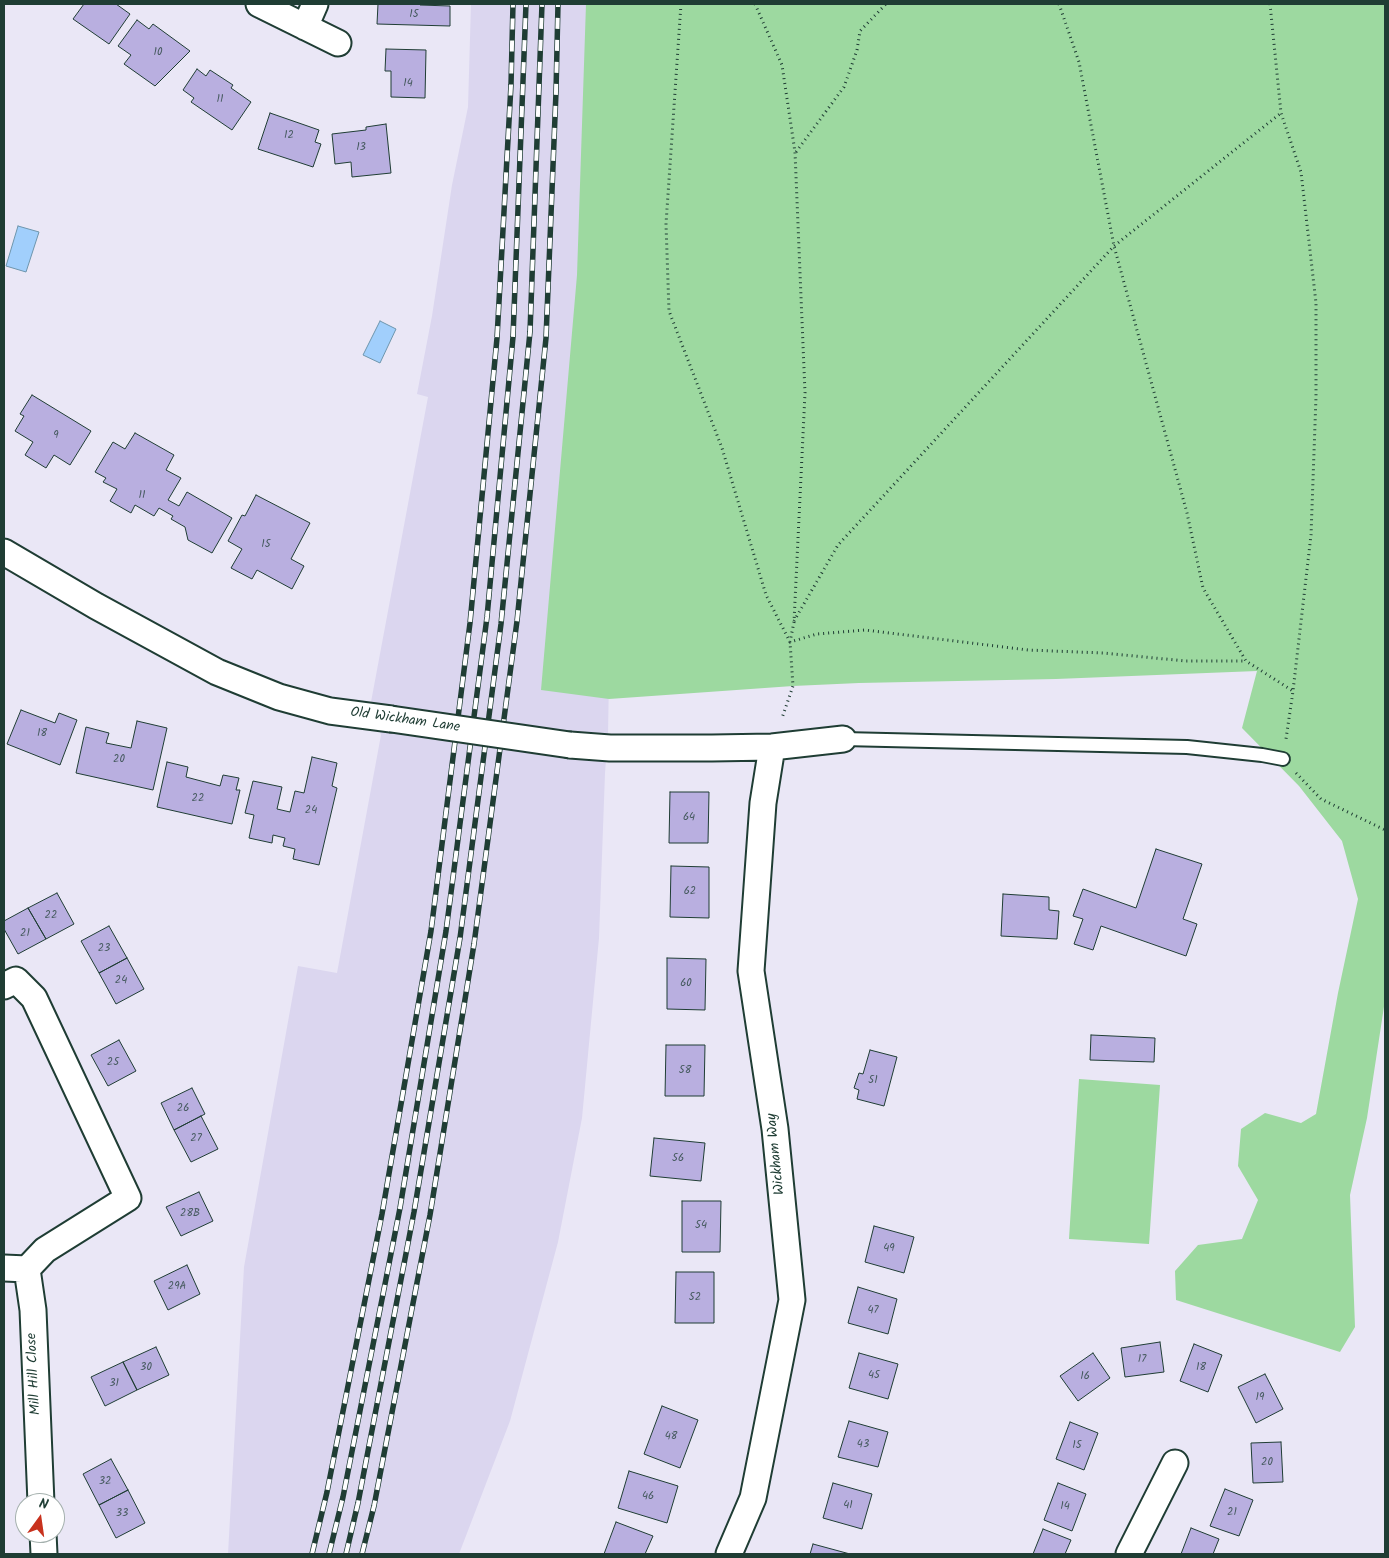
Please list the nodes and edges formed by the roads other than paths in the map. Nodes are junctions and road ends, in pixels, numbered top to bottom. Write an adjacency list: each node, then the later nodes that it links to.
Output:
1 (259, 4): 3 (street)
2 (315, 4): 3 (street)
3 (305, 27): 4 (street)
4 (338, 43)
5 (4, 552): 7 (street, Old Wickham Lane, bridge)
6 (842, 739): 7 (street, Old Wickham Lane); 8 (lane)
7 (772, 747): 13 (street, Wickham Way)
8 (1283, 759)
9 (4, 986): 10 (street)
10 (15, 1269): 12 (street, Mill Hill Close)
11 (1175, 1464): 14 (street)
12 (41, 1493)
13 (729, 1554)
14 (1129, 1554)

